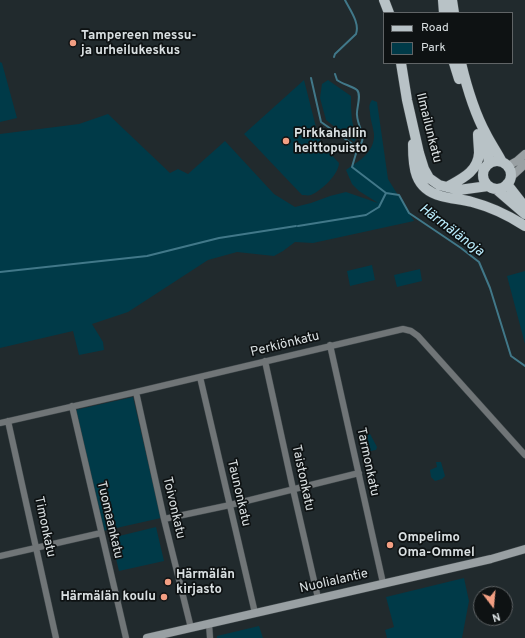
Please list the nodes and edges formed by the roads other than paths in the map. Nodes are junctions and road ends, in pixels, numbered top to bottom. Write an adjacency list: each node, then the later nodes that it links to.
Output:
1 (384, 0): 4 (main road)
2 (443, 0): 5 (main road)
3 (452, 0): 6 (main road)
4 (389, 12)
5 (444, 12)
6 (454, 12)
7 (401, 64): 11 (main road, Ilmailunkatu)
8 (454, 64): 10 (main road)
9 (461, 64): 13 (main road)
10 (478, 130): 15 (main road); 17 (main road)
11 (414, 132): 17 (main road, Ilmailunkatu); 21 (main road)
12 (525, 154): 13 (street)
13 (505, 164): 15 (main road); 16 (main road)
14 (525, 164): 16 (street)
15 (486, 166): 17 (main road); 18 (main road)
16 (509, 181): 18 (main road); 19 (main road)
17 (447, 187): 18 (main road, Ilmailunkatu)
18 (492, 187): 20 (main road)
19 (525, 208)
20 (525, 214)
21 (525, 226)
22 (330, 345): 23 (street, Perkiönkatu); 29 (street, Perkiönkatu); 30 (street, Tarmonkatu)
23 (266, 361): 24 (street, Perkiönkatu); 31 (street, Taistonkatu)
24 (200, 377): 25 (street, Perkiönkatu); 32 (street, Taunonkatu)
25 (136, 392): 26 (street, Perkiönkatu); 33 (street, Toivonkatu)
26 (72, 406): 27 (street, Perkiönkatu); 34 (street, Tuomaankatu)
27 (8, 421): 28 (street, Perkiönkatu); 35 (street, Timonkatu)
28 (0, 423)
29 (525, 455)
30 (359, 473): 31 (street); 38 (street, Tarmonkatu)
31 (293, 489): 32 (street); 39 (street, Taistonkatu)
32 (230, 505): 33 (street); 40 (street, Taunonkatu)
33 (164, 519): 42 (street, Toivonkatu)
34 (101, 533): 35 (street); 44 (street, Tuomaankatu)
35 (37, 548): 37 (street); 43 (street, Timonkatu)
36 (525, 549): 38 (street, Nuolialantie)
37 (0, 556)
38 (383, 583): 39 (street, Nuolialantie)
39 (318, 598): 40 (street, Nuolialantie)
40 (255, 613): 41 (street, Nuolialantie)
41 (209, 624): 42 (street, Nuolialantie); 46 (street)
42 (191, 628): 45 (street, Nuolialantie)
43 (56, 638)
44 (126, 638)
45 (147, 638)
46 (210, 638)

